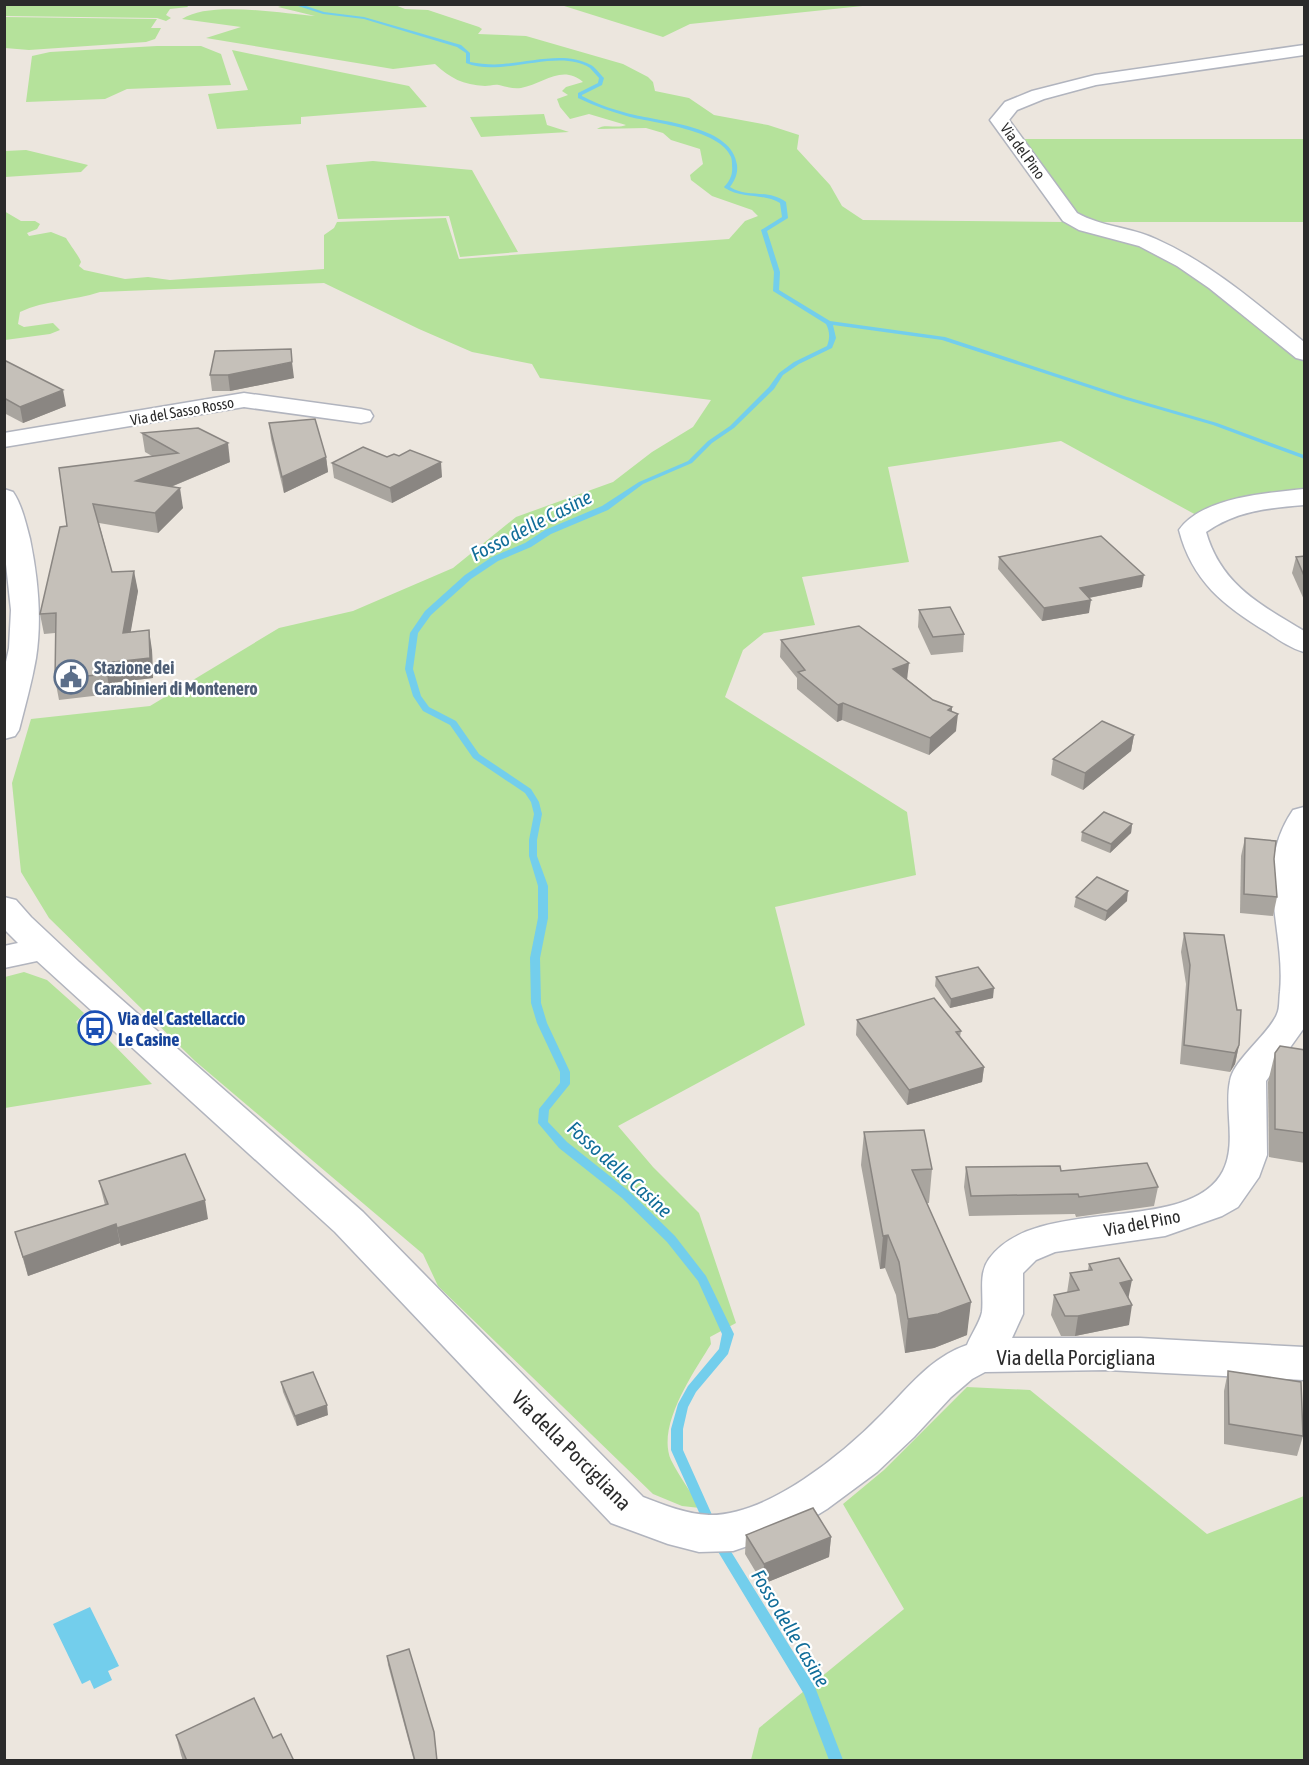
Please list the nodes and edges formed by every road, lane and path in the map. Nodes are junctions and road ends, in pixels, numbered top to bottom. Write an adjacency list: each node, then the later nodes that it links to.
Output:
1 (1305, 50): 2 (street, Via del Pino)
2 (1305, 353)
3 (361, 416): 4 (street, Via del Sasso Rosso)
4 (4, 440)
5 (4, 497): 8 (street)
6 (1305, 497): 7 (street)
7 (1305, 644)
8 (4, 730)
9 (1305, 817): 13 (street, Via del Pino)
10 (4, 907): 11 (street, Via della Porcigliana)
11 (44, 948): 12 (street); 13 (street, Via della Porcigliana)
12 (4, 957)
13 (982, 1356): 14 (street, Via della Porcigliana)
14 (1305, 1364)

